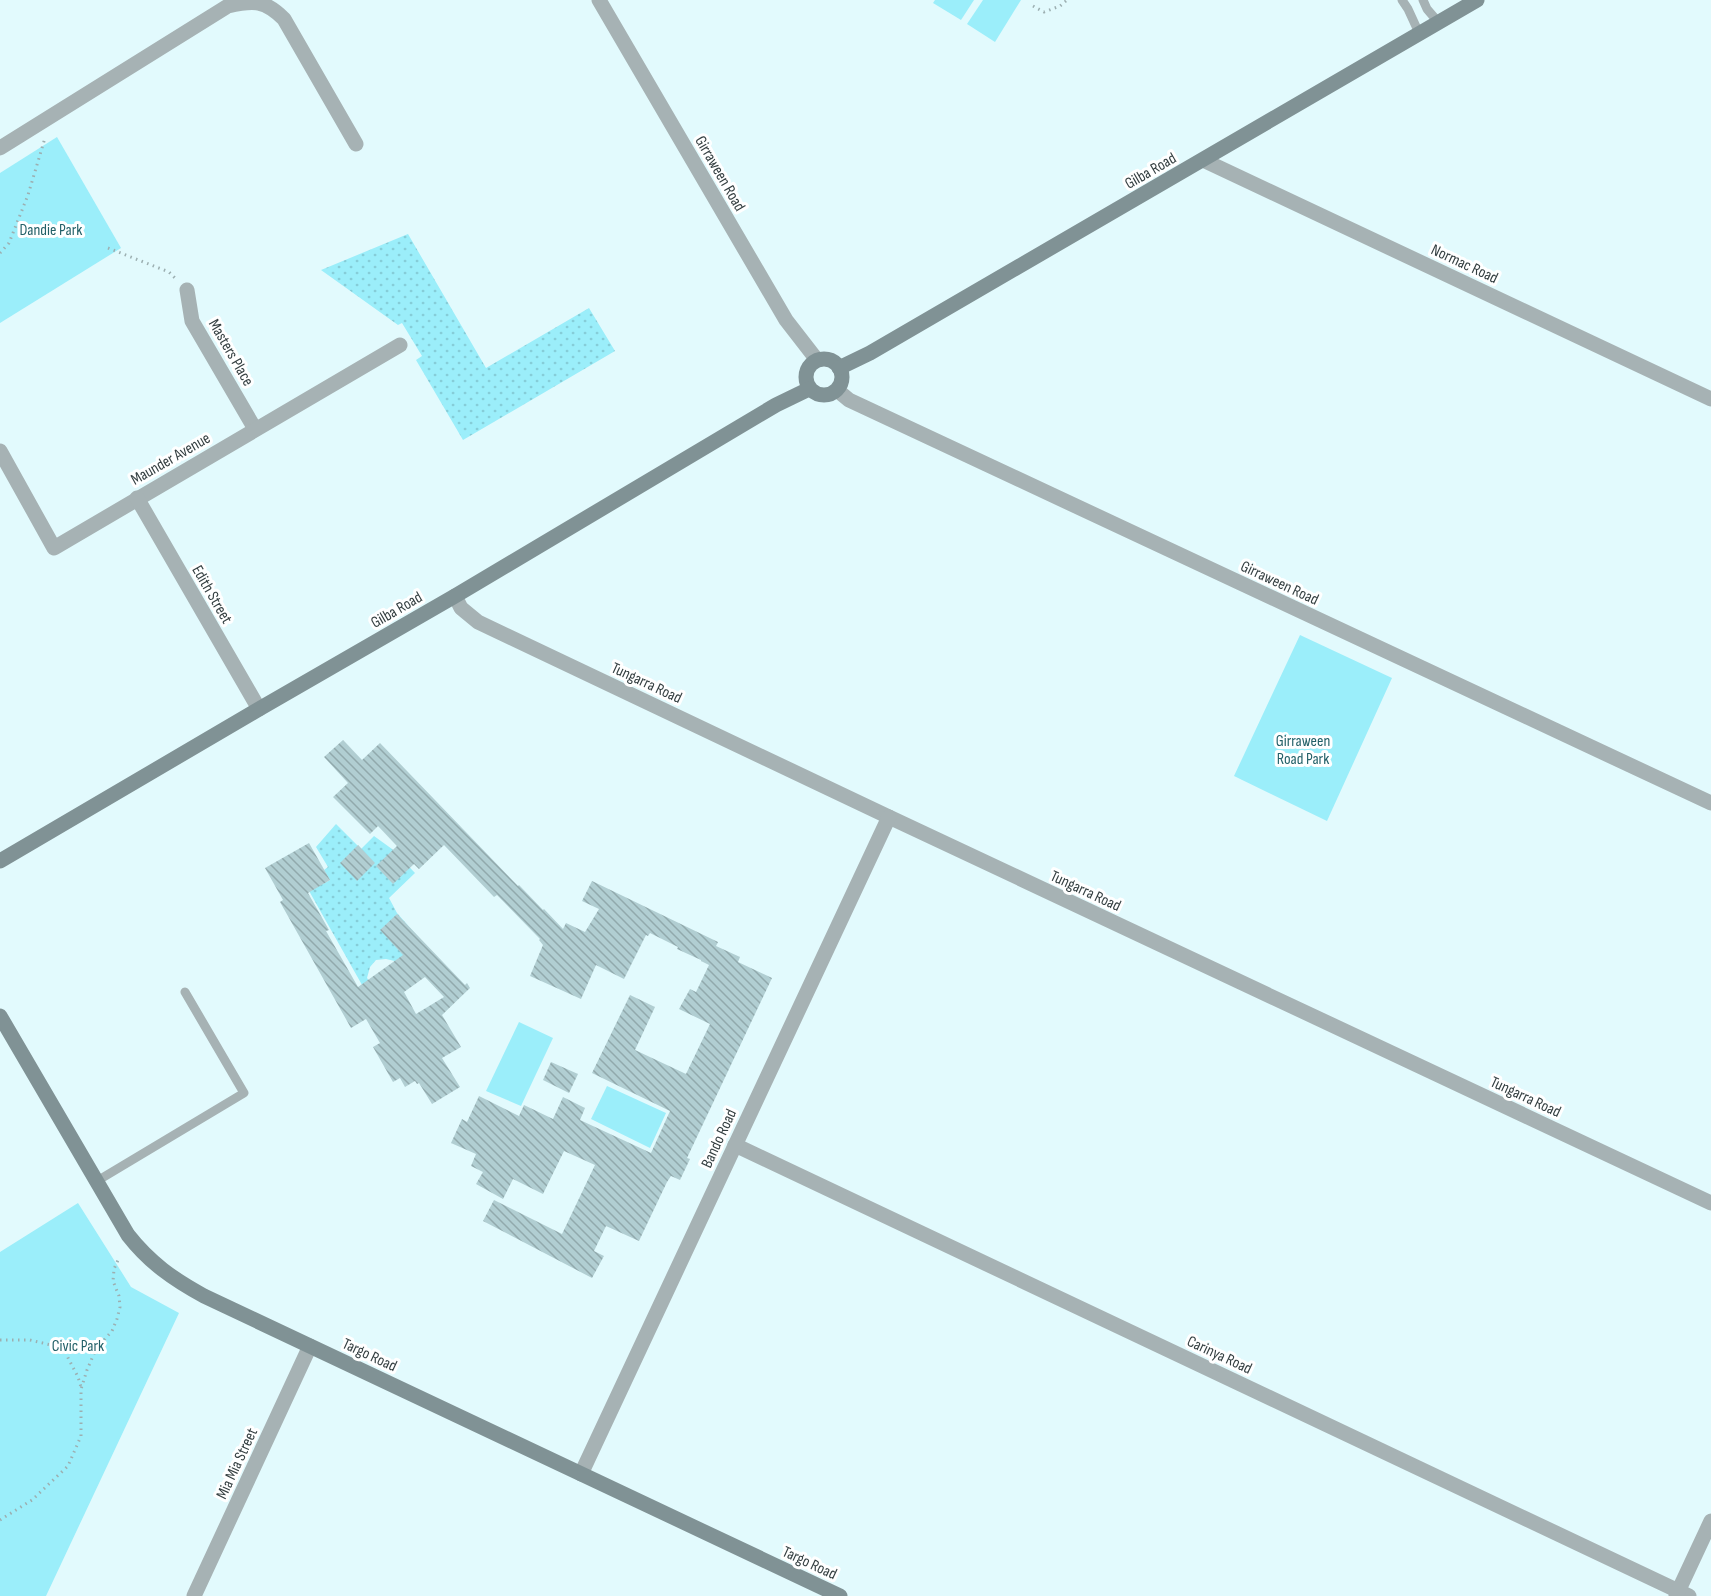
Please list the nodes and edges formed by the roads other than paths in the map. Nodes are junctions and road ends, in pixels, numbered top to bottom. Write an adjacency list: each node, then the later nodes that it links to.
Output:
1 (599, 0): 13 (street, Girraween Road)
2 (1402, 0): 7 (lane)
3 (1423, 0): 6 (lane)
4 (1477, 0): 6 (street, Gilba Road)
5 (263, 1): 8 (street); 9 (street)
6 (1439, 23): 7 (street, Gilba Road)
7 (1419, 33): 10 (street, Gilba Road)
8 (356, 144)
9 (0, 148)
10 (1203, 160): 14 (street, Gilba Road); 17 (street, Normac Road)
11 (187, 290): 18 (street, Masters Place)
12 (400, 345): 18 (street, Maunder Avenue)
13 (817, 360): 14 (street); 15 (street)
14 (839, 368): 16 (street)
15 (809, 388): 16 (street); 21 (street, Gilba Road)
16 (837, 390): 23 (street, Girraween Road)
17 (1711, 399)
18 (255, 429): 20 (street, Maunder Avenue)
19 (0, 451): 20 (street, Maunder Avenue)
20 (137, 498): 22 (street, Edith Street)
21 (455, 596): 22 (street, Gilba Road); 24 (street, Tungarra Road)
22 (259, 709): 25 (street, Gilba Road)
23 (1711, 803)
24 (889, 817): 28 (street, Bando Road); 30 (street, Tungarra Road)
25 (0, 861)
26 (185, 992): 29 (lane)
27 (0, 1016): 29 (street, Targo Road)
28 (735, 1145): 32 (street, Bando Road); 34 (street, Carinya Road)
29 (97, 1182): 31 (street, Targo Road)
30 (1711, 1203)
31 (310, 1346): 32 (street, Targo Road); 35 (street, Mia Mia Street)
32 (581, 1474): 36 (street, Targo Road)
33 (1711, 1521): 34 (street)
34 (1681, 1594)
35 (194, 1596)
36 (840, 1596)

